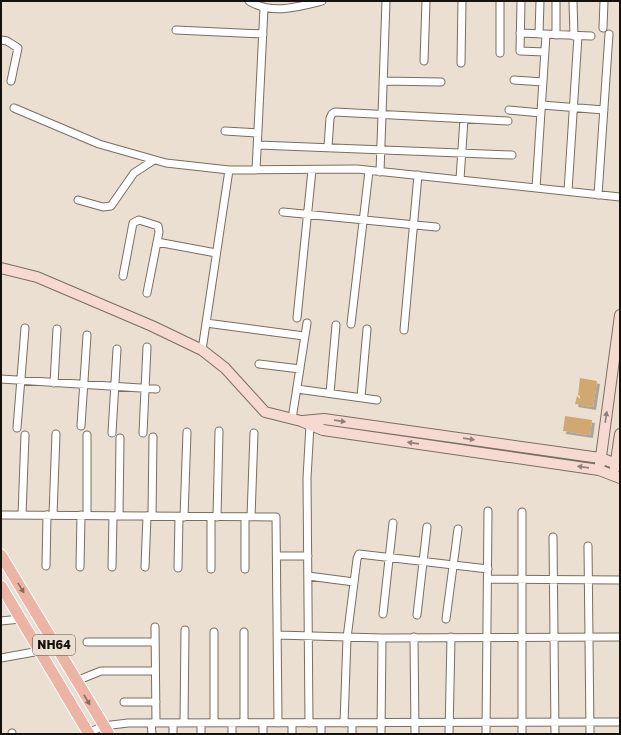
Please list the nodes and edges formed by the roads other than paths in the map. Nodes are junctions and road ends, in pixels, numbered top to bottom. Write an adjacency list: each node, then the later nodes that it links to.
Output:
1 (249, 1): 12 (street)
2 (322, 1): 12 (street)
3 (386, 1): 29 (street)
4 (426, 1): 25 (street)
5 (462, 1): 26 (street)
6 (500, 1): 24 (street)
7 (521, 1): 15 (street)
8 (540, 1): 18 (street)
9 (556, 1): 19 (street)
10 (574, 1): 20 (street)
11 (604, 1): 13 (street)
12 (264, 8): 16 (street)
13 (603, 28)
14 (176, 30): 16 (street)
15 (520, 33): 18 (street); 23 (street)
16 (263, 34): 42 (street)
17 (609, 34): 36 (street)
18 (543, 35): 19 (street); 23 (street)
19 (556, 35): 20 (street)
20 (576, 36): 21 (street); 34 (street)
21 (591, 36)
22 (1, 40): 28 (street)
23 (545, 52): 31 (street)
24 (500, 53)
25 (424, 61)
26 (461, 63)
27 (514, 80): 31 (street)
28 (11, 81)
29 (383, 81): 30 (street); 38 (street)
30 (441, 82)
31 (543, 82): 32 (street)
32 (542, 105): 34 (street); 37 (street)
33 (14, 108): 48 (street)
34 (573, 108): 36 (street); 57 (street)
35 (509, 110): 37 (street)
36 (604, 110): 58 (street)
37 (541, 113): 56 (street)
38 (383, 115): 39 (street); 44 (street); 45 (street)
39 (464, 119): 40 (street); 46 (street)
40 (508, 121)
41 (225, 131): 42 (street)
42 (258, 133): 43 (street)
43 (258, 145): 44 (street); 50 (street)
44 (328, 147): 45 (street)
45 (381, 150): 46 (street); 53 (street)
46 (462, 153): 47 (street); 55 (street)
47 (512, 155)
48 (154, 160): 49 (street); 60 (street)
49 (229, 170): 50 (street); 67 (street)
50 (256, 170): 51 (street)
51 (312, 170): 52 (street); 62 (street)
52 (369, 171): 53 (street); 63 (street)
53 (380, 172): 54 (street)
54 (418, 175): 55 (street); 64 (street)
55 (460, 179): 56 (street)
56 (536, 188): 57 (street)
57 (568, 191): 58 (street)
58 (598, 195): 59 (street)
59 (620, 197)
60 (78, 200)
61 (283, 212): 62 (street)
62 (308, 214): 63 (street); 72 (street)
63 (363, 220): 64 (street); 74 (street)
64 (414, 225): 65 (street); 80 (street)
65 (436, 227)
66 (157, 242): 67 (street); 69 (street); 70 (street)
67 (216, 253): 75 (street)
68 (1, 268): 83 (street)
69 (123, 276)
70 (147, 293)
71 (620, 316): 113 (street, one-way to 71)
72 (297, 318)
73 (307, 323): 82 (street)
74 (351, 324)
75 (206, 325): 82 (street); 83 (street)
76 (336, 325): 96 (street)
77 (25, 328): 89 (street)
78 (57, 329): 90 (street)
79 (367, 329): 97 (street)
80 (404, 330)
81 (87, 335): 91 (street)
82 (304, 336): 87 (street)
83 (203, 345): 99 (street)
84 (147, 347): 93 (street)
85 (117, 349): 92 (street)
86 (259, 364): 87 (street)
87 (300, 369): 95 (street)
88 (1, 379): 89 (street)
89 (22, 381): 90 (street); 101 (street)
90 (54, 383): 91 (street)
91 (84, 385): 92 (street); 100 (street)
92 (115, 387): 93 (street); 104 (street)
93 (145, 389): 94 (street); 105 (street)
94 (156, 389)
95 (297, 389): 96 (street); 99 (street)
96 (330, 393): 97 (street)
97 (361, 397): 98 (street)
98 (377, 400)
99 (297, 421): 113 (street, one-way to 113); 115 (street, one-way to 99); 135 (street)
100 (81, 426)
101 (18, 428)
102 (187, 432): 125 (street)
103 (219, 432): 126 (street)
104 (112, 433)
105 (143, 433)
106 (254, 433): 127 (street)
107 (56, 434): 122 (street)
108 (620, 434): 114 (street)
109 (87, 435): 119 (street)
110 (25, 436): 121 (street)
111 (153, 437): 124 (street)
112 (120, 438): 123 (street)
113 (600, 458): 114 (street); 115 (street)
114 (618, 464): 116 (street)
115 (599, 470): 116 (street)
116 (617, 476)
117 (488, 511): 146 (street)
118 (522, 512): 149 (street)
119 (84, 515): 122 (street); 123 (street); 140 (street)
120 (1, 516): 121 (street)
121 (22, 516): 122 (street)
122 (50, 516): 138 (street)
123 (116, 516): 124 (street); 141 (street)
124 (150, 516): 125 (street); 142 (street)
125 (182, 517): 126 (street); 143 (street)
126 (214, 517): 127 (street); 145 (street)
127 (248, 517): 134 (street); 144 (street)
128 (393, 523): 136 (street)
129 (427, 527): 137 (street)
130 (458, 529): 139 (street)
131 (553, 537): 150 (street)
132 (588, 546): 151 (street)
133 (1, 555): 180 (main road, NH64, one-way to 180)
134 (277, 556): 135 (street); 164 (street)
135 (308, 556): 147 (street)
136 (389, 557): 137 (street); 153 (street); 155 (street)
137 (423, 562): 139 (street); 156 (street)
138 (46, 566)
139 (453, 566): 146 (street); 158 (street)
140 (80, 567)
141 (112, 567)
142 (145, 567)
143 (178, 568)
144 (245, 568)
145 (211, 569)
146 (488, 569): 148 (street)
147 (308, 576): 153 (street); 165 (street)
148 (488, 579): 149 (street); 166 (street)
149 (522, 579): 150 (street); 167 (street)
150 (554, 580): 151 (street); 171 (street)
151 (588, 580): 152 (street); 172 (street)
152 (620, 580)
153 (354, 582): 173 (street)
154 (1, 586): 157 (main road, NH64)
155 (383, 614)
156 (417, 615)
157 (20, 618): 159 (street); 177 (main road, NH64)
158 (446, 619)
159 (1, 622)
160 (155, 627): 176 (street)
161 (185, 630): 187 (street)
162 (214, 632): 189 (street)
163 (244, 632): 191 (street)
164 (277, 636): 165 (street); 193 (street)
165 (309, 636): 173 (street); 203 (street)
166 (487, 636): 167 (street); 170 (street); 198 (street)
167 (522, 636): 171 (street); 199 (street)
168 (620, 636): 172 (street)
169 (414, 637): 170 (street); 174 (street); 183 (street)
170 (451, 637): 197 (street)
171 (555, 637): 172 (street); 200 (street)
172 (590, 637): 201 (street)
173 (347, 638): 174 (street); 194 (street)
174 (382, 638): 196 (street)
175 (88, 642): 176 (street)
176 (155, 642): 179 (street)
177 (40, 651): 178 (street); 206 (main road, NH64)
178 (1, 658)
179 (156, 672): 180 (street); 182 (street)
180 (76, 681): 205 (main road, NH64, one-way to 205)
181 (124, 702): 182 (street)
182 (156, 702): 185 (street)
183 (415, 722): 196 (street); 197 (street); 216 (street)
184 (620, 722): 201 (street)
185 (153, 723): 186 (street); 205 (street); 207 (street)
186 (173, 723): 187 (street); 208 (street)
187 (184, 723): 188 (street)
188 (201, 723): 189 (street); 209 (street)
189 (214, 723): 190 (street)
190 (232, 723): 191 (street); 210 (street)
191 (244, 723): 192 (street)
192 (263, 723): 193 (street); 211 (street)
193 (278, 723): 202 (street)
194 (344, 723): 195 (street); 204 (street)
195 (352, 723): 196 (street); 214 (street)
196 (380, 723): 215 (street)
197 (449, 723): 198 (street); 217 (street)
198 (486, 723): 199 (street); 218 (street)
199 (522, 723): 200 (street); 219 (street)
200 (555, 723): 201 (street); 220 (street)
201 (590, 723): 221 (street)
202 (292, 724): 203 (street); 212 (street)
203 (309, 724): 204 (street)
204 (321, 724): 213 (street)
205 (106, 730): 206 (street)
206 (89, 734)
207 (152, 734)
208 (173, 734)
209 (202, 734)
210 (232, 734)
211 (263, 734)
212 (292, 734)
213 (321, 734)
214 (352, 734)
215 (381, 734)
216 (415, 734)
217 (449, 734)
218 (486, 734)
219 (522, 734)
220 (555, 734)
221 (590, 734)

